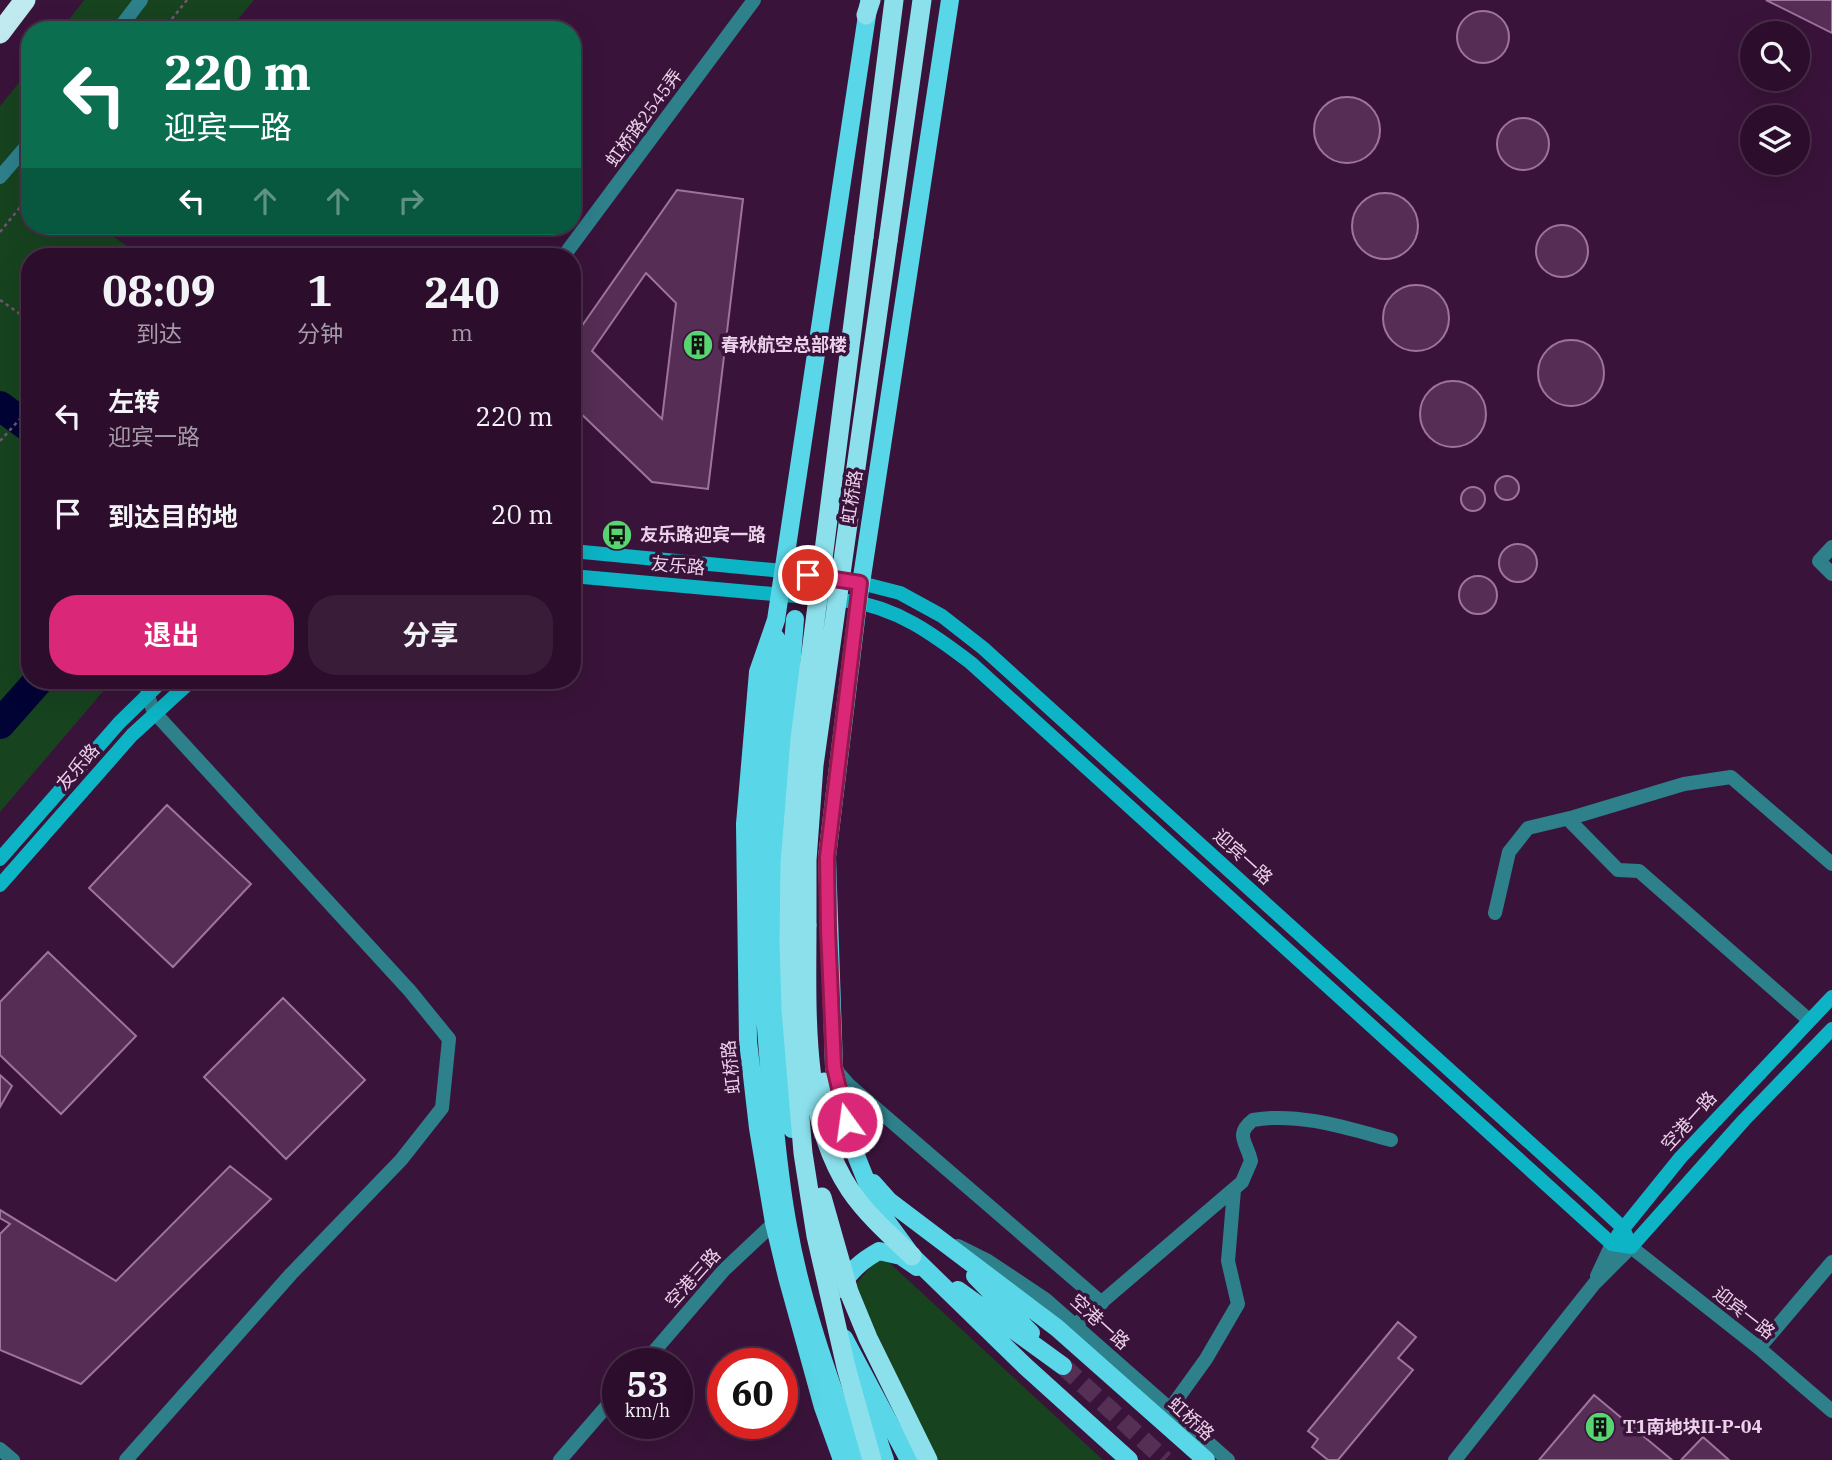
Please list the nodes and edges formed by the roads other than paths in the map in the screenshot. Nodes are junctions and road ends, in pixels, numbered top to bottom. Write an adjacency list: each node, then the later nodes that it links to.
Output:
1 (25, 0): 9 (highway)
2 (141, 0): 8 (street)
3 (754, 0): 12 (street, 虹桥路2545弄)
4 (894, 0): 38 (highway, bridge)
5 (922, 0): 34 (highway, bridge)
6 (950, 0): 18 (main road, 虹桥路)
7 (869, 5): 15 (main road, 虹桥路)
8 (125, 21)
9 (0, 33)
10 (21, 152): 11 (street)
11 (0, 177)
12 (581, 233)
13 (1832, 547): 16 (street)
14 (581, 552): 15 (main road, 友乐路)
15 (783, 571): 18 (main road, 迎宾一路); 19 (main road, 虹桥路)
16 (1832, 573)
17 (581, 577): 19 (main road, 友乐路)
18 (860, 583): 20 (main road, 虹桥路); 43 (main road, 迎宾一路)
19 (780, 593): 20 (main road); 21 (main road, 虹桥路)
20 (858, 603): 37 (main road, 虹桥路); 45 (main road)
21 (776, 620): 42 (main road, 虹桥路); 65 (main road, 虹桥路)
22 (795, 620): 52 (main road)
23 (150, 689): 26 (street)
24 (153, 689): 26 (main road, 友乐路)
25 (181, 689): 27 (main road, 友乐路)
26 (147, 694): 27 (street); 29 (main road, 友乐路)
27 (154, 712): 31 (main road, 友乐路); 62 (street)
28 (1568, 818): 30 (street); 32 (street); 35 (street)
29 (0, 859)
30 (1832, 864)
31 (0, 885)
32 (1495, 913)
33 (1832, 997): 35 (main road, 空港一路)
34 (807, 1013): 40 (highway); 47 (highway)
35 (1809, 1020): 43 (main road, 空港一路)
36 (1832, 1029): 46 (main road, 空港一路)
37 (834, 1067): 40 (main road, 虹桥路); 51 (street)
38 (797, 1080): 66 (highway, bridge); 69 (highway, bridge)
39 (1391, 1140): 41 (street)
40 (857, 1157): 44 (main road, 虹桥路); 47 (main road, 虹桥路)
41 (1234, 1190): 51 (street); 57 (street)
42 (774, 1223): 55 (street, 空港三路); 64 (main road, 虹桥路)
43 (1623, 1228): 45 (main road, 空港一路); 46 (main road, 迎宾一路)
44 (933, 1234): 47 (main road); 53 (street, 空港一路); 71 (main road, 虹桥路)
45 (1612, 1244): 46 (main road, 迎宾一路); 49 (street, 空港一路)
46 (1631, 1247): 49 (street, 空港一路); 56 (street, 迎宾一路)
47 (912, 1256): 50 (main road, 虹桥路)
48 (1832, 1262): 56 (street)
49 (1594, 1284): 73 (street, 空港一路)
50 (943, 1285): 52 (main road); 70 (main road, 虹桥路)
51 (1102, 1303): 53 (street)
52 (837, 1316): 54 (main road)
53 (1075, 1325): 57 (street, 空港一路)
54 (844, 1338): 67 (main road); 68 (main road)
55 (657, 1348)
56 (1759, 1348): 59 (street, 迎宾一路)
57 (1170, 1409): 72 (street, 空港一路)
58 (602, 1411): 63 (street)
59 (1832, 1411)
60 (0, 1449): 61 (street)
61 (13, 1460)
62 (126, 1460)
63 (560, 1460)
64 (842, 1460)
65 (858, 1460)
66 (872, 1460)
67 (885, 1460)
68 (909, 1460)
69 (928, 1460)
70 (1129, 1460)
71 (1206, 1460)
72 (1227, 1460)
73 (1455, 1460)

